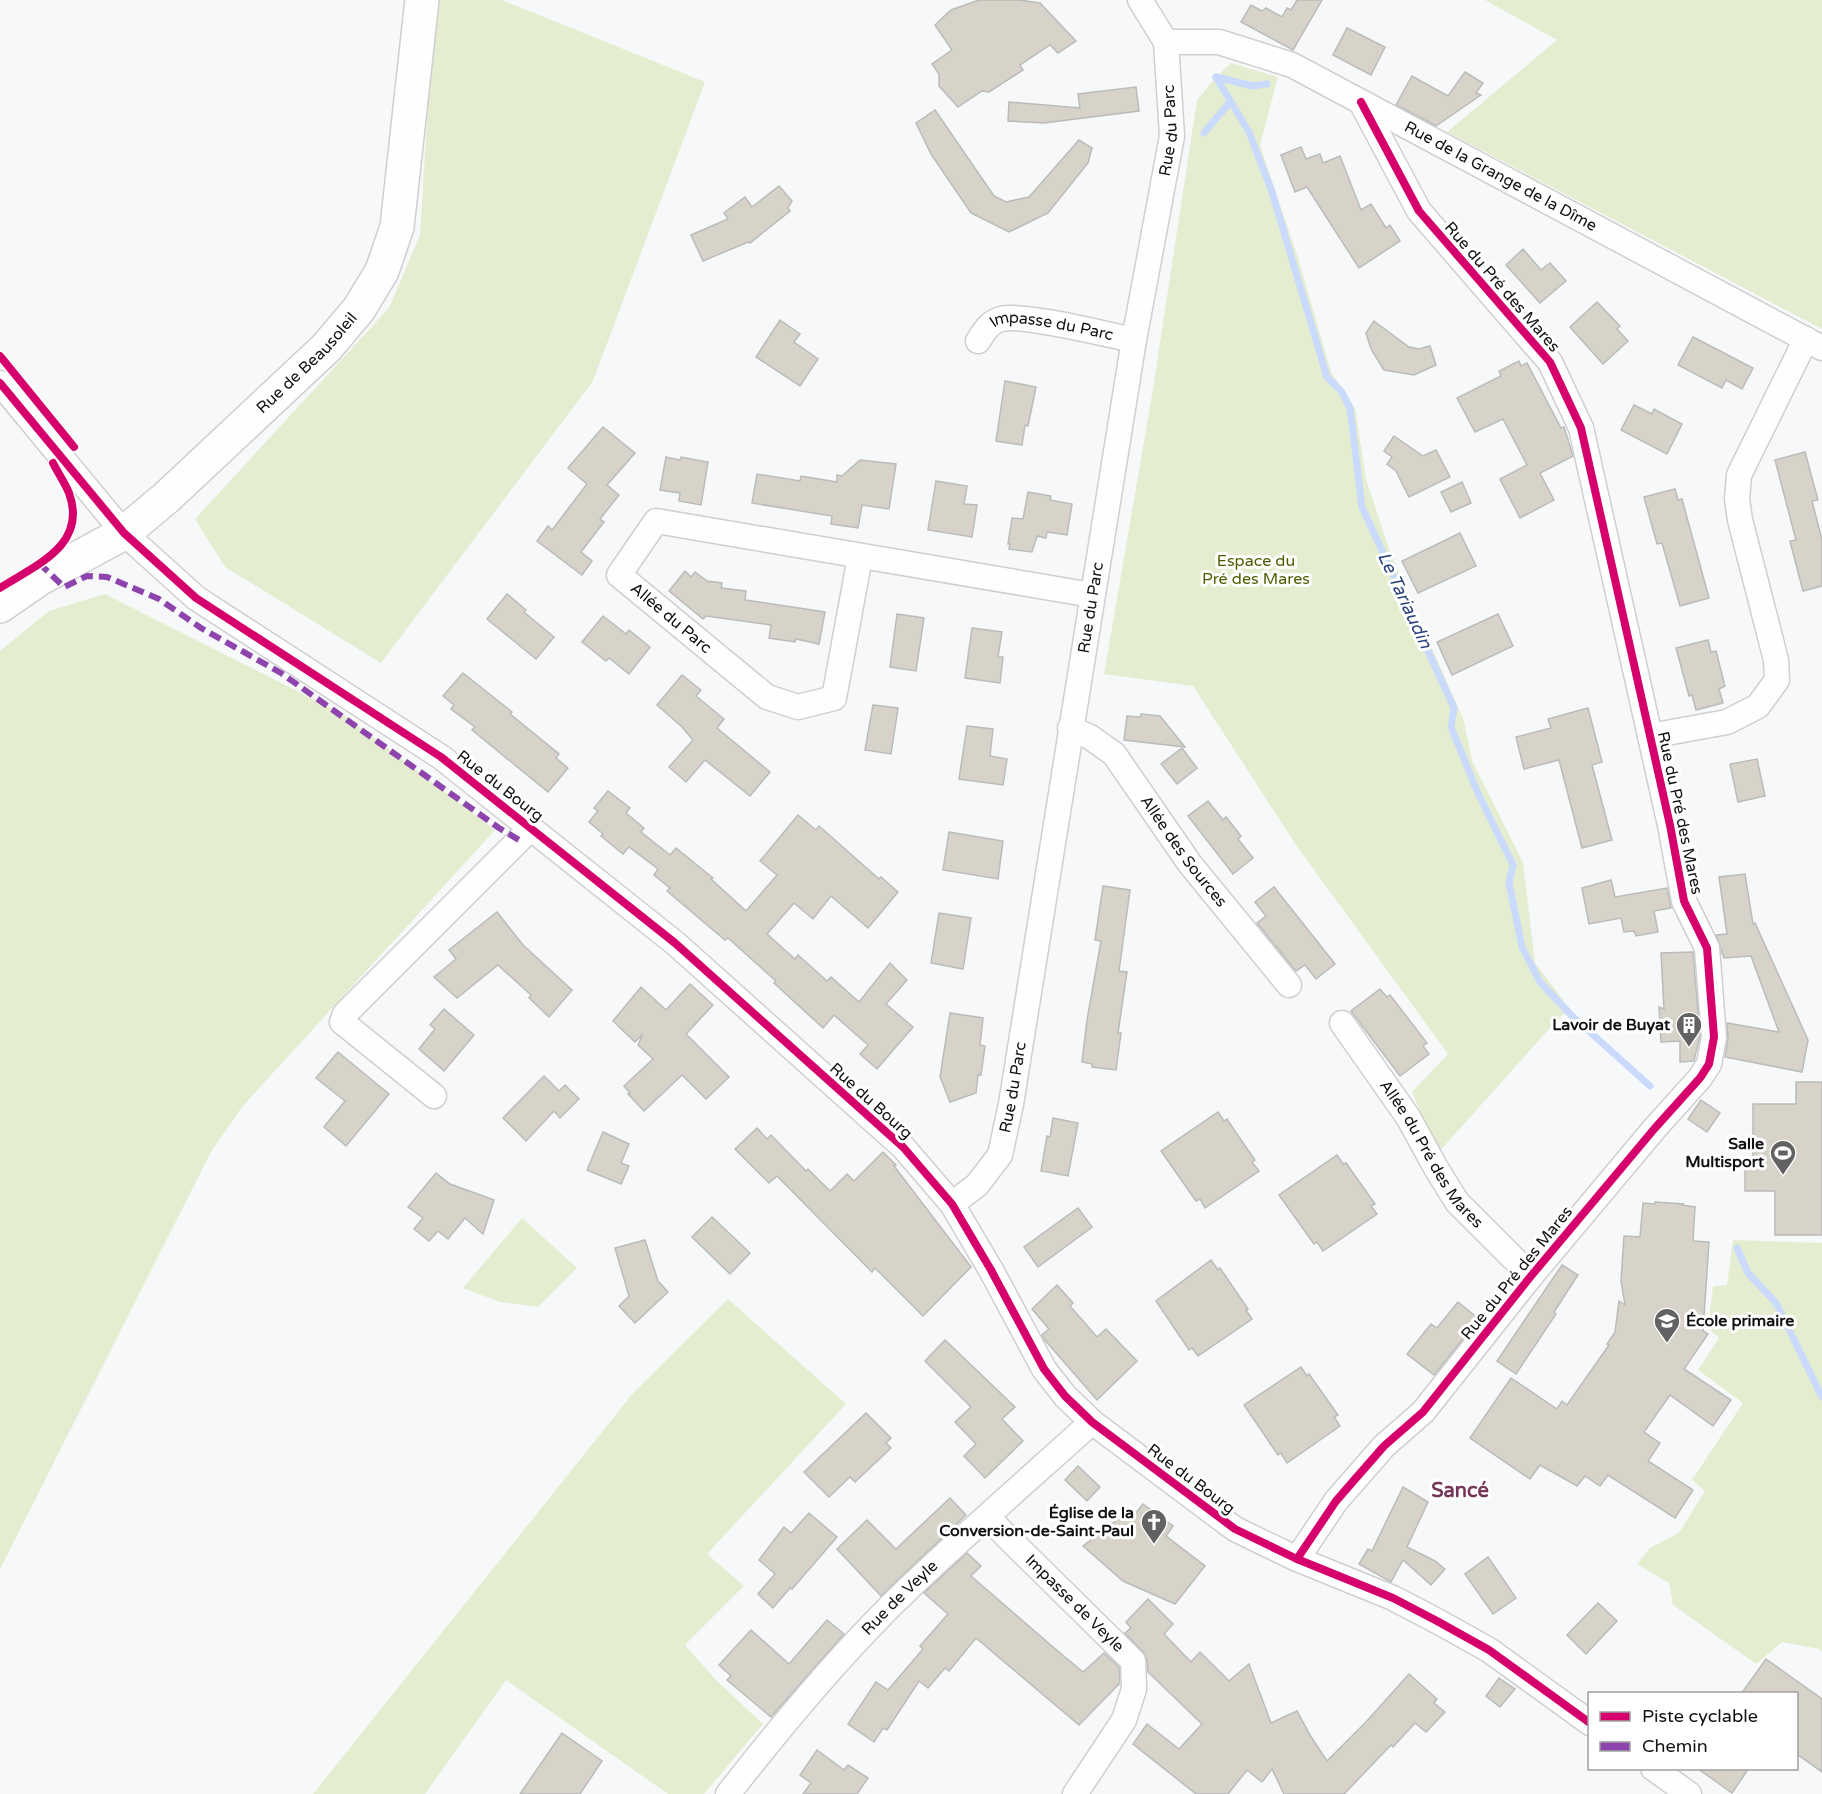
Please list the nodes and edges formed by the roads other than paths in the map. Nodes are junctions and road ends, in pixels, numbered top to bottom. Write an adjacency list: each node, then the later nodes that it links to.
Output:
1 (422, 0): 9 (street, Rue de Beausoleil)
2 (1140, 0): 3 (street, Rue du Parc)
3 (1166, 42): 4 (street, Rue de la Grange de la Dîme); 5 (street, Rue du Parc)
4 (1361, 102): 7 (street, Rue de la Grange de la Dîme); 14 (street, Rue du Pré des Mares)
5 (1134, 340): 6 (street, Impasse du Parc); 11 (street, Rue du Parc)
6 (978, 341)
7 (1814, 344): 14 (street)
8 (0, 382): 9 (street, Rue du Bourg)
9 (124, 533): 12 (street, Rue de Beausoleil); 15 (street, Rue du Bourg)
10 (860, 556): 10 (street, Allée du Parc); 11 (street, Allée du Parc)
11 (1092, 595): 13 (street, Rue du Parc)
12 (0, 606)
13 (1070, 728): 16 (street, Allée des Sources); 19 (street, Rue du Parc)
14 (1650, 736): 20 (street, Rue du Pré des Mares)
15 (531, 828): 18 (street); 19 (street, Rue du Bourg)
16 (1289, 985)
17 (1342, 1023): 20 (street, Allée du Pré des Mares)
18 (434, 1096)
19 (952, 1204): 21 (street, Rue du Bourg)
20 (1531, 1275): 23 (street, Rue du Pré des Mares)
21 (1092, 1422): 22 (street, Rue de Veyle); 23 (street, Rue du Bourg)
22 (987, 1517): 26 (street, Rue de Veyle); 27 (street, Impasse de Veyle)
23 (1297, 1558): 24 (street, Rue du Bourg)
24 (1588, 1722)
25 (1656, 1770): 28 (street)
26 (728, 1794)
27 (1075, 1794)
28 (1689, 1794)

